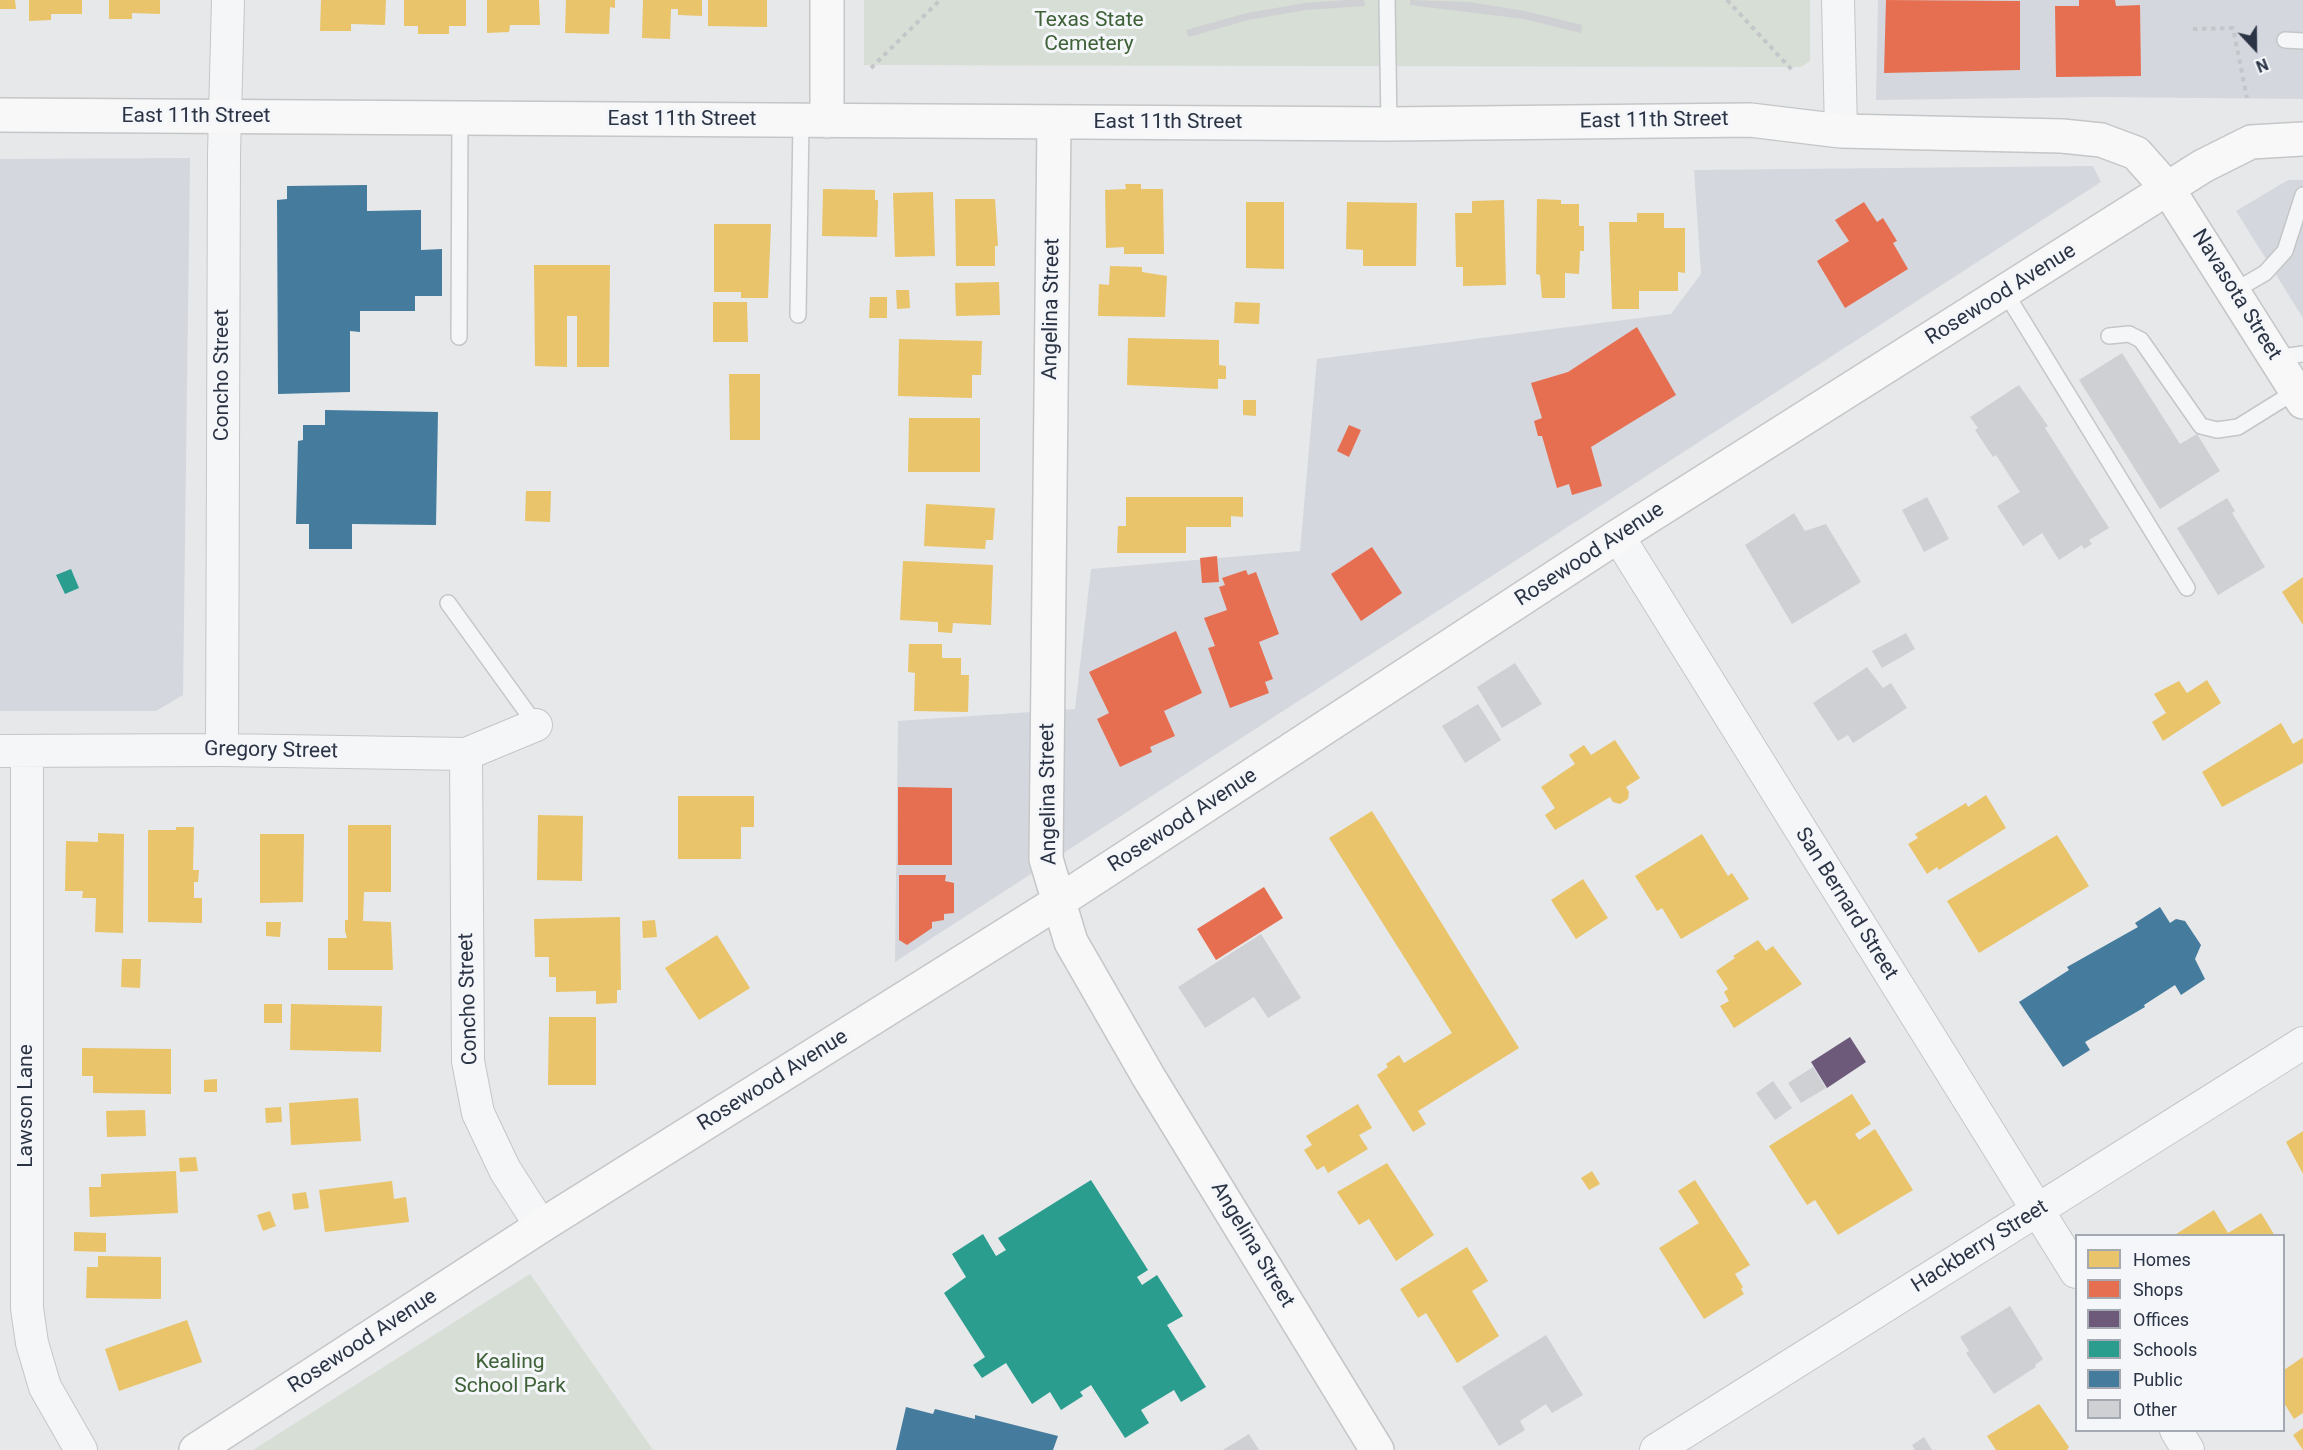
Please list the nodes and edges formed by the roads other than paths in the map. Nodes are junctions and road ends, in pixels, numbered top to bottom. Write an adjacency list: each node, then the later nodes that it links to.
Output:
1 (228, 0): 8 (street, Concho Street)
2 (827, 0): 10 (street)
3 (1387, 0): 12 (lane)
4 (1838, 0): 13 (street)
5 (2285, 40): 6 (lane)
6 (2303, 40)
7 (0, 115): 8 (street, East 11th Street)
8 (225, 116): 9 (street, East 11th Street); 28 (street, Concho Street)
9 (460, 118): 10 (street, East 11th Street); 21 (lane)
10 (814, 121): 11 (street, East 11th Street); 19 (lane)
11 (1054, 122): 12 (street, East 11th Street); 31 (street, Angelina Street)
12 (1389, 124): 13 (street, East 11th Street)
13 (1841, 131): 15 (street, East 11th Street)
14 (2303, 139): 15 (street)
15 (2168, 189): 17 (street, Navasota Street); 18 (street, Rosewood Avenue)
16 (2303, 195): 17 (lane)
17 (2234, 291): 22 (street, Navasota Street)
18 (2005, 292): 24 (street, Rosewood Avenue); 25 (lane)
19 (798, 315)
20 (2109, 336): 23 (lane)
21 (459, 337)
22 (2289, 356): 23 (street, Navasota Street)
23 (2300, 396)
24 (1618, 536): 31 (street, Rosewood Avenue); 33 (street, San Bernard Street)
25 (2187, 588)
26 (448, 603): 27 (lane)
27 (536, 725): 30 (street, Gregory Street)
28 (222, 750): 29 (street, Gregory Street); 30 (street, Gregory Street)
29 (13, 751): 38 (street, Lawson Lane)
30 (466, 754): 34 (street, Concho Street)
31 (1058, 902): 34 (street, Rosewood Avenue); 40 (street, Angelina Street)
32 (2303, 1043): 33 (street, Hackberry Street)
33 (2038, 1210): 35 (street, San Bernard Street); 37 (street, Hackberry Street)
34 (541, 1226): 39 (street, Rosewood Avenue)
35 (2075, 1270)
36 (2177, 1432): 41 (street)
37 (1660, 1449)
38 (81, 1450)
39 (196, 1450)
40 (1377, 1450)
41 (2188, 1450)

